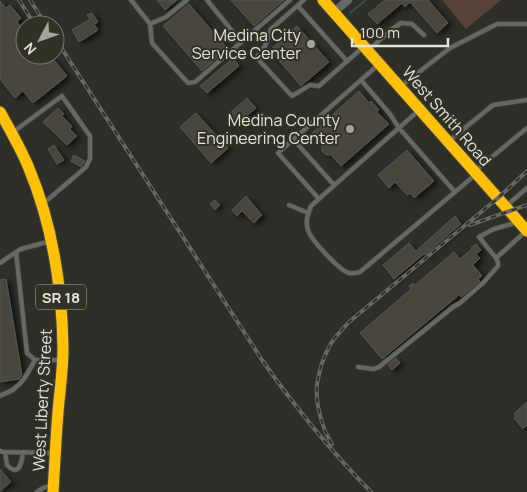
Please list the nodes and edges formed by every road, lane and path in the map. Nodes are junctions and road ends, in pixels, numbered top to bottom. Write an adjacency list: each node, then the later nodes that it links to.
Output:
1 (131, 0): 10 (lane)
2 (187, 0): 10 (lane)
3 (207, 0): 13 (lane)
4 (290, 0): 13 (lane)
5 (304, 0): 8 (lane)
6 (323, 0): 9 (main road, West Smith Road)
7 (348, 0): 9 (street)
8 (298, 6): 15 (lane); 15 (lane)
9 (334, 12): 14 (main road, West Smith Road)
10 (150, 24): 13 (lane)
11 (527, 24): 18 (lane)
12 (424, 35): 14 (lane)
13 (242, 42)
14 (366, 48): 15 (lane); 16 (main road, West Smith Road)
15 (347, 61)
16 (380, 64): 17 (lane); 18 (main road, West Smith Road)
17 (361, 80): 22 (lane); 25 (lane)
18 (400, 87): 20 (main road, West Smith Road)
19 (527, 100): 26 (lane)
20 (420, 110): 22 (lane); 26 (main road, West Smith Road)
21 (0, 112): 24 (main road, West Liberty Street / SR 18)
22 (399, 128): 28 (lane); 30 (lane)
23 (527, 128): 27 (lane)
24 (12, 133): 32 (main road, West Liberty Street / SR 18); 32 (lane)
25 (293, 139): 28 (lane); 31 (lane)
26 (448, 141): 27 (main road, West Smith Road)
27 (475, 172): 30 (lane); 34 (main road, West Smith Road)
28 (334, 186): 31 (lane)
29 (527, 188): 34 (lane)
30 (455, 192): 35 (lane)
31 (319, 199): 35 (lane)
32 (42, 204): 37 (main road, West Liberty Street / SR 18)
33 (289, 205): 35 (lane)
34 (506, 207): 36 (main road, West Smith Road)
35 (308, 213)
36 (524, 228): 39 (lane); 39 (lane)
37 (52, 240): 38 (lane); 42 (main road, West Liberty Street / SR 18)
38 (16, 252): 40 (lane); 41 (lane)
39 (496, 258): 43 (lane)
40 (0, 264)
41 (35, 360): 42 (lane); 44 (lane)
42 (62, 360): 48 (main road, West Liberty Street / SR 18)
43 (358, 367)
44 (1, 395)
45 (0, 451): 46 (lane)
46 (5, 452): 47 (lane); 47 (lane)
47 (23, 452): 48 (lane)
48 (56, 453): 49 (main road, West Liberty Street / SR 18)
49 (53, 488): 50 (lane)
50 (37, 492)

